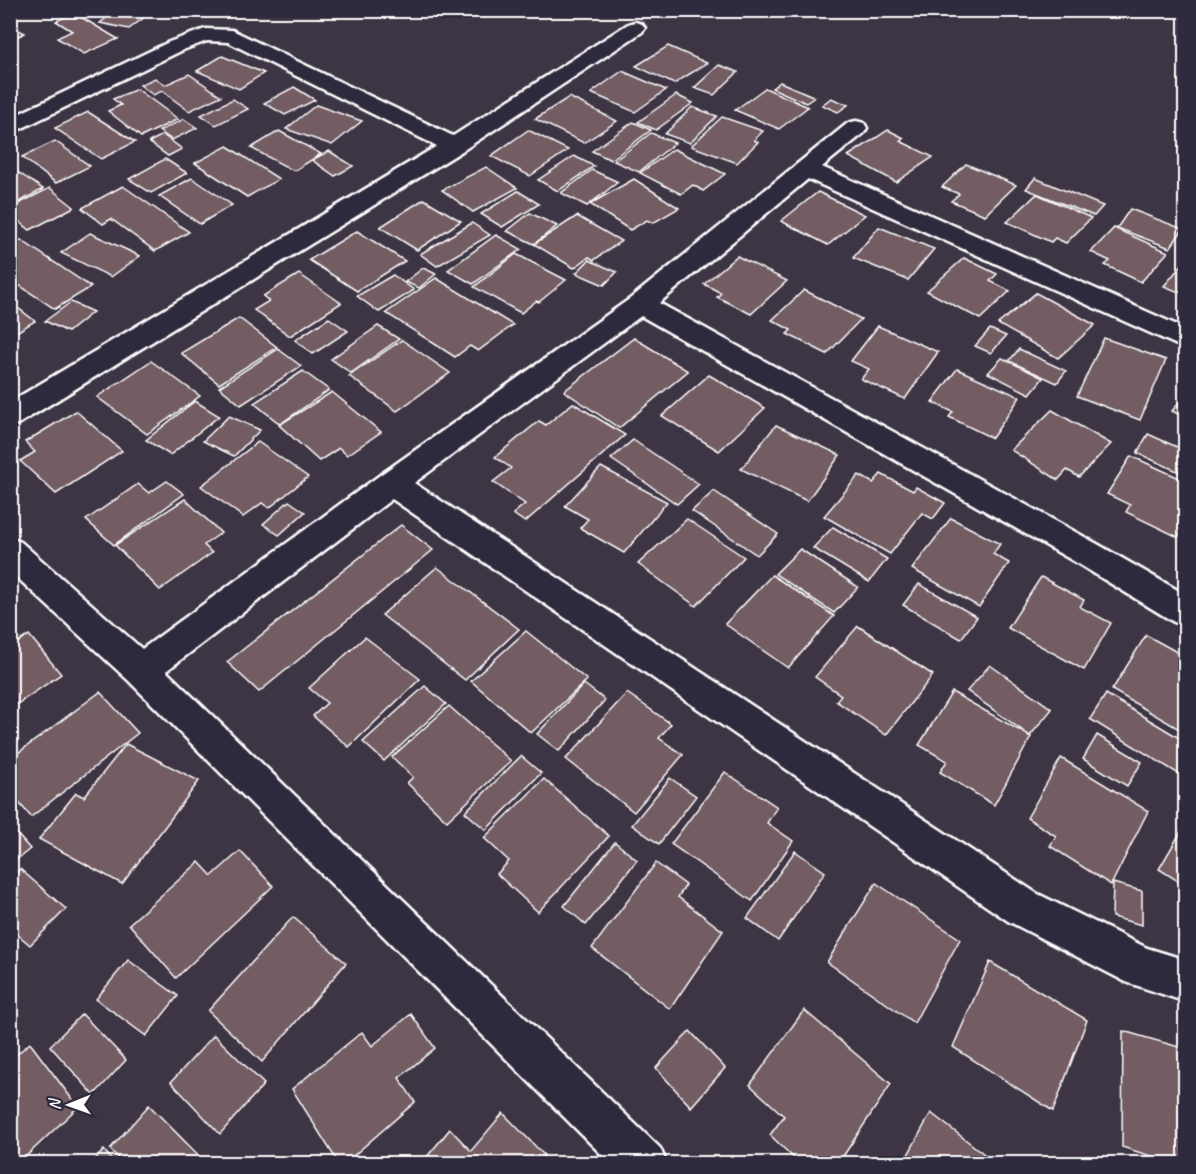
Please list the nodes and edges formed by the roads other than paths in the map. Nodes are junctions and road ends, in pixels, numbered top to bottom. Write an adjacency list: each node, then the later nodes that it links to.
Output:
1 (634, 28): 4 (street)
2 (10, 127): 4 (street)
3 (856, 128): 5 (street)
4 (454, 146): 8 (street)
5 (806, 169): 6 (street); 7 (street)
6 (640, 304): 9 (street); 11 (street)
7 (1185, 340)
8 (10, 416)
9 (391, 483): 12 (street); 13 (street)
10 (10, 551): 12 (street)
11 (1185, 612)
12 (141, 670): 14 (street)
13 (1185, 981)
14 (644, 1164)

